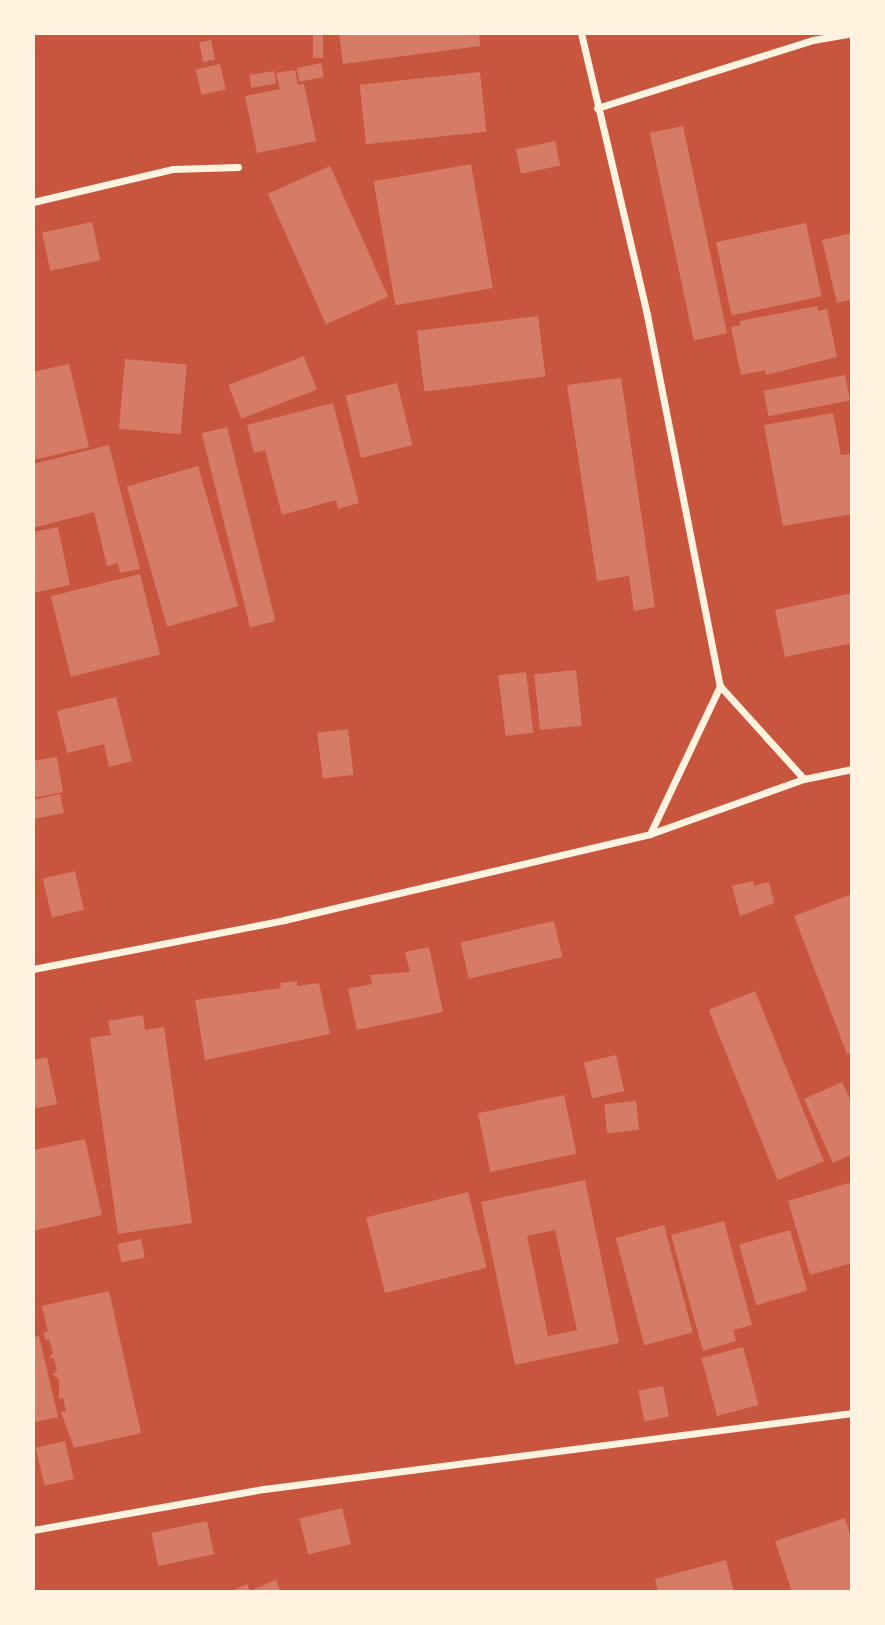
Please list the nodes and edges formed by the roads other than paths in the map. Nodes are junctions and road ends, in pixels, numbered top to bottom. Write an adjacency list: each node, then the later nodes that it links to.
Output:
1 (581, 33): 3 (street)
2 (851, 33): 3 (street)
3 (597, 108): 6 (street)
4 (238, 167): 5 (street)
5 (33, 202)
6 (720, 687): 8 (street); 9 (street)
7 (852, 769): 8 (street)
8 (804, 779): 9 (street)
9 (650, 834): 10 (street)
10 (33, 970)
11 (852, 1413): 12 (street)
12 (33, 1530)

